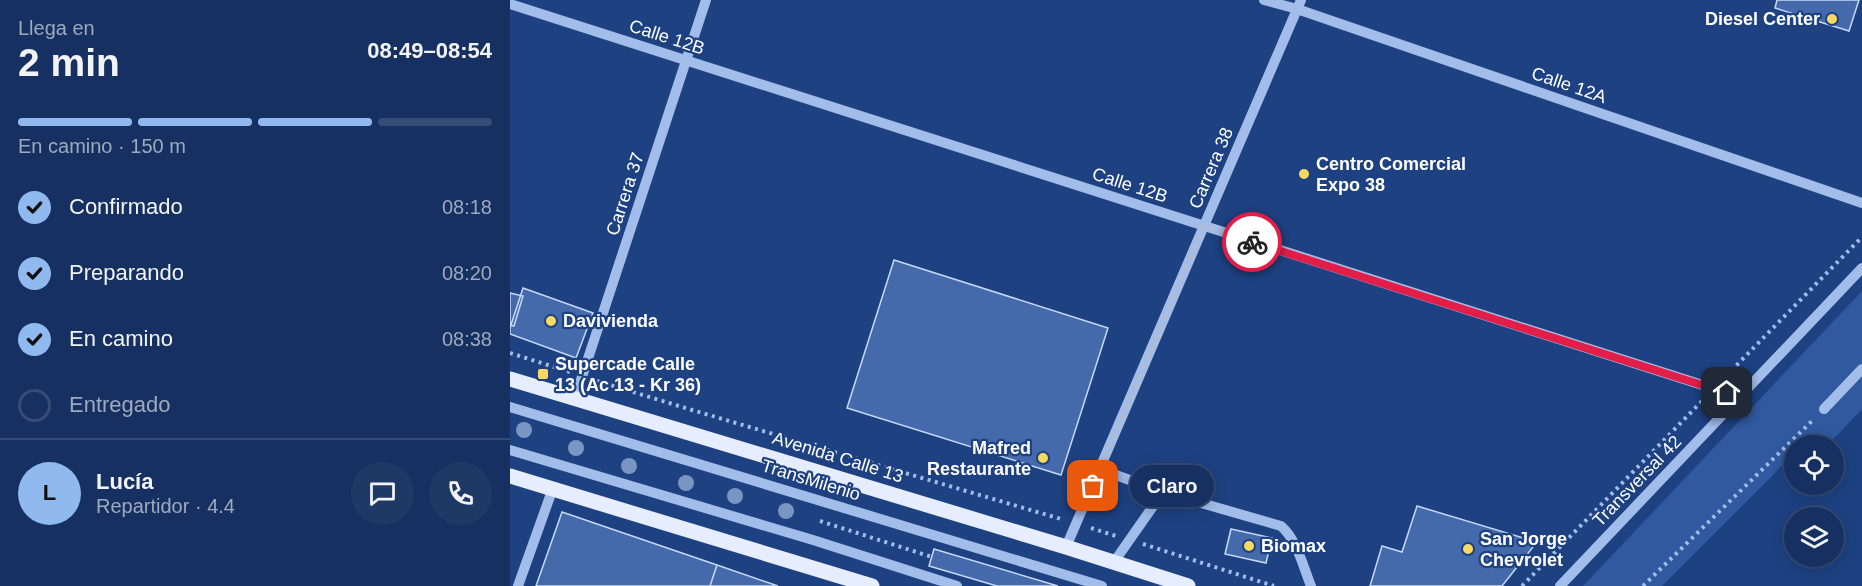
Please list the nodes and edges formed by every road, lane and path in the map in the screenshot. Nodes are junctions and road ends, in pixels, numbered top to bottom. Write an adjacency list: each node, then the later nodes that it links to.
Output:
1 (706, 0): 5 (street, Carrera 37)
2 (1264, 0): 4 (street, Calle 12A)
3 (510, 4): 5 (street, Calle 12B)
4 (1299, 5): 6 (street, Calle 12A); 7 (street, Carrera 38)
5 (687, 60): 7 (street, Calle 12B); 12 (street, Carrera 37)
6 (1862, 203)
7 (1204, 226): 14 (street, Calle 12B); 20 (street, Carrera 38)
8 (1862, 237): 14 (path)
9 (1862, 268): 15 (street, Transversal 42)
10 (510, 353): 12 (path)
11 (1862, 369): 18 (street)
12 (582, 376): 16 (street, Carrera 37); 26 (path)
13 (510, 379): 16 (main road, Avenida Calle 13)
14 (1714, 389): 15 (street, Calle 12B); 40 (path)
15 (1740, 398): 41 (street, Transversal 42)
16 (575, 399): 29 (main road, Avenida Calle 13)
17 (510, 407): 36 (street, TransMilenio)
18 (1824, 408): 42 (path)
19 (510, 450): 35 (street)
20 (1101, 467): 23 (street); 26 (street, Carrera 38)
21 (510, 476): 22 (main road)
22 (553, 489): 32 (main road); 33 (street)
23 (1163, 492): 28 (street); 39 (street)
24 (822, 512): 25 (path)
25 (820, 521): 27 (path); 30 (path)
26 (1077, 524): 28 (path); 29 (street, Carrera 38)
27 (816, 530)
28 (1131, 540): 31 (street); 38 (path)
29 (1066, 547): 31 (main road, Avenida Calle 13)
30 (932, 557)
31 (1114, 562): 37 (main road, Avenida Calle 13)
32 (838, 581): 34 (main road)
33 (518, 586)
34 (872, 586)
35 (957, 586)
36 (1102, 586)
37 (1188, 586)
38 (1274, 586)
39 (1311, 586)
40 (1522, 586)
41 (1560, 586)
42 (1643, 586)

